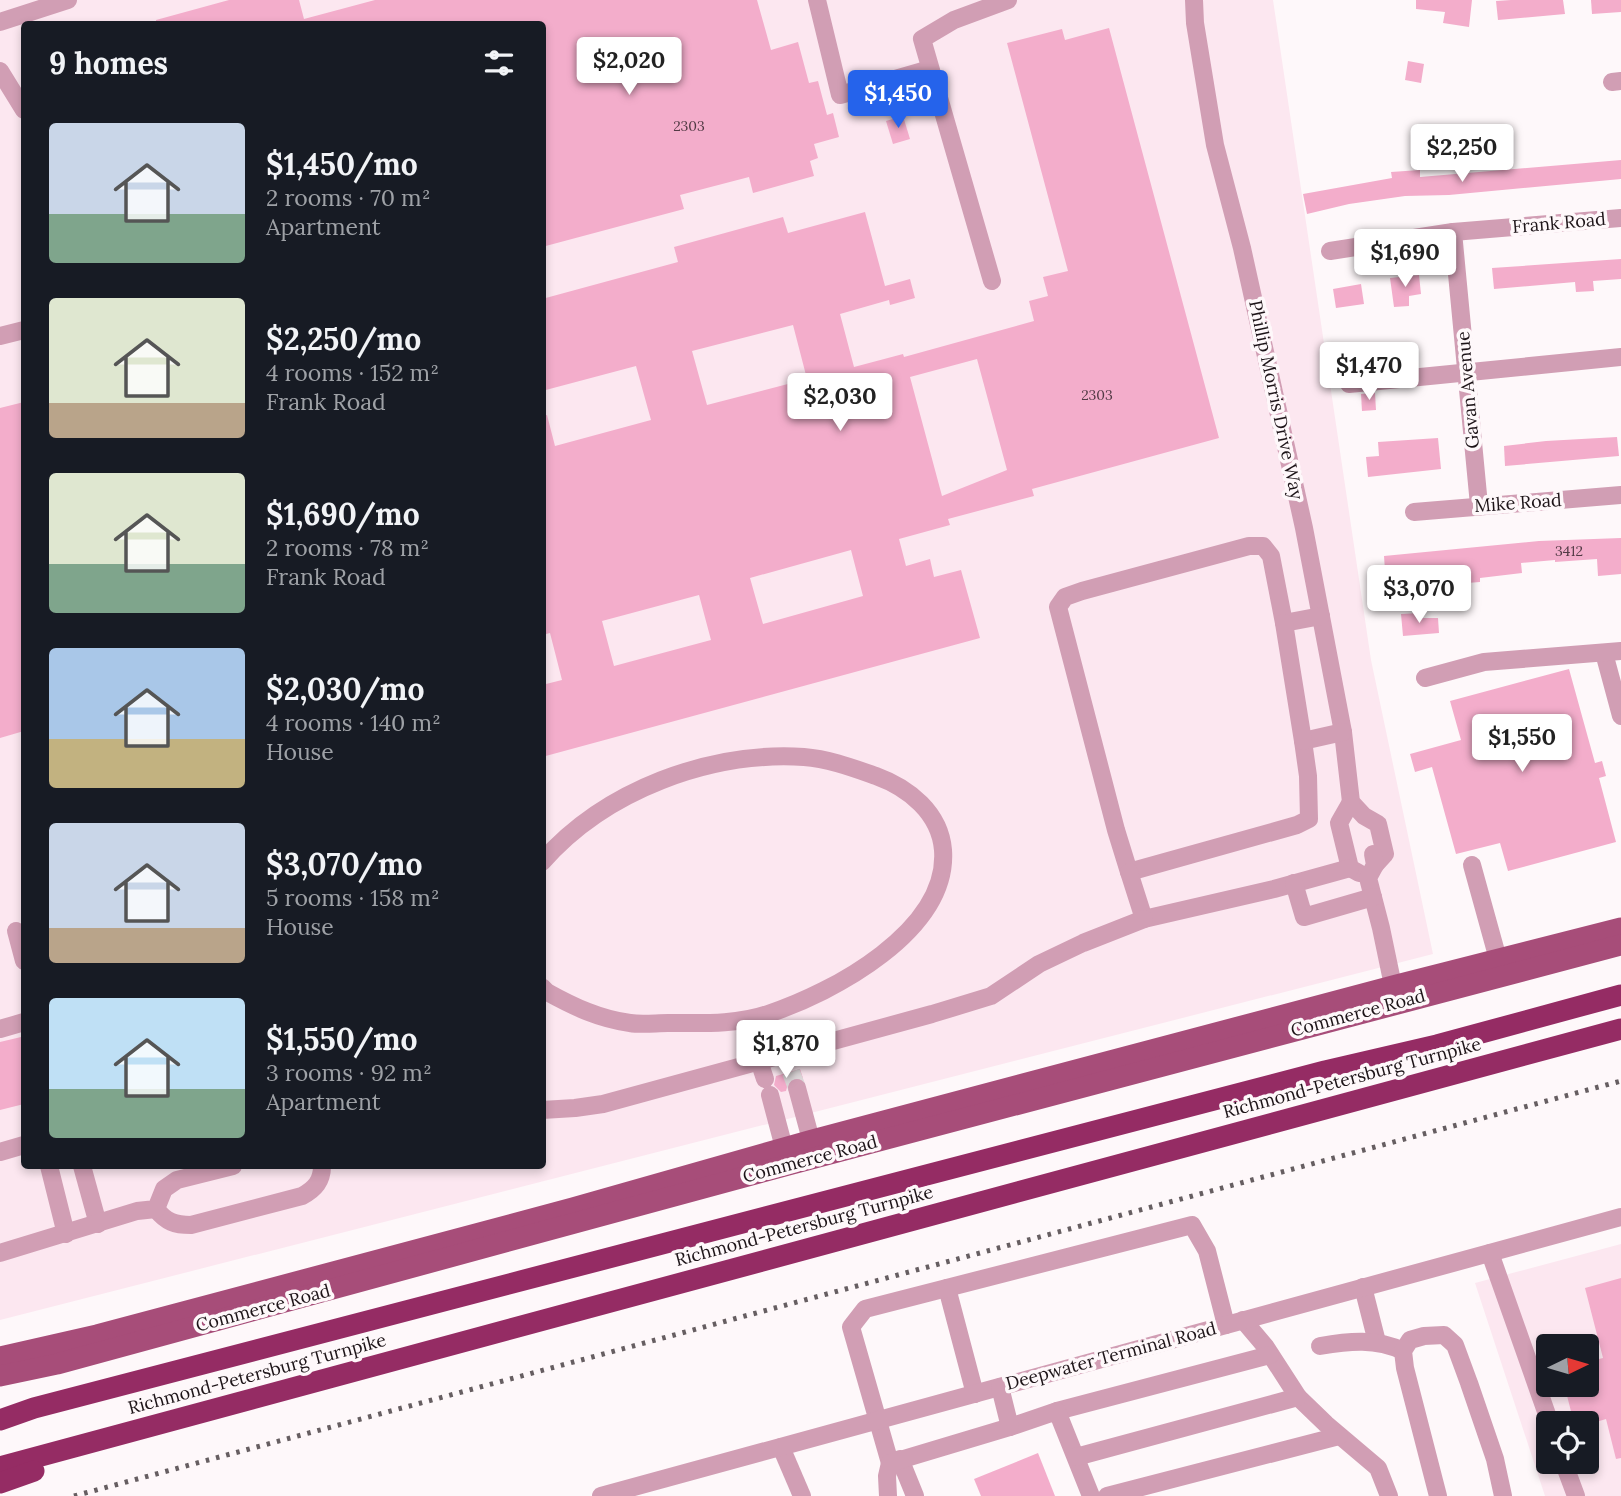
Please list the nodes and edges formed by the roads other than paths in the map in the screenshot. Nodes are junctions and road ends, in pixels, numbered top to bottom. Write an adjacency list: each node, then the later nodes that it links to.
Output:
1 (68, 0): 5 (street)
2 (817, 0): 6 (street)
3 (1008, 0): 6 (street)
4 (1194, 0): 21 (street, Phillip Morris Drive Way)
5 (0, 22)
6 (930, 69): 12 (street)
7 (0, 71): 8 (street)
8 (21, 105)
9 (1621, 218): 10 (street, Frank Road)
10 (1454, 232): 11 (street, Frank Road); 16 (street, Gavan Avenue)
11 (1330, 251)
12 (992, 281)
13 (21, 331): 14 (street)
14 (0, 336)
15 (1621, 356): 16 (street)
16 (1466, 371): 17 (street); 19 (street, Gavan Avenue)
17 (1349, 384)
18 (1621, 495): 19 (street, Mike Road)
19 (1479, 505): 20 (street, Mike Road)
20 (1414, 512)
21 (1321, 616): 22 (street); 26 (street, Phillip Morris Drive Way)
22 (1284, 623): 27 (street); 33 (street)
23 (1613, 652): 24 (street); 25 (street)
24 (1425, 678)
25 (1621, 716)
26 (1343, 732): 27 (street); 28 (street, Phillip Morris Drive Way)
27 (1303, 741): 33 (street)
28 (1351, 802): 31 (street, Phillip Morris Drive Way); 32 (street)
29 (546, 858): 45 (street)
30 (1472, 864): 41 (street)
31 (1350, 868): 32 (street); 34 (street)
32 (1371, 871): 35 (street)
33 (1129, 872): 36 (street)
34 (1294, 883): 35 (street); 36 (street)
35 (1373, 897): 43 (street)
36 (1144, 919): 49 (street)
37 (1621, 928): 41 (main road, Commerce Road)
38 (14, 931): 40 (street)
39 (1621, 945): 41 (main road, Commerce Road)
40 (21, 952)
41 (1500, 968): 43 (main road, Commerce Road)
42 (546, 990): 45 (street)
43 (1395, 994): 53 (main road, Commerce Road)
44 (1621, 995): 81 (highway, Richmond-Petersburg Turnpike)
45 (766, 1015): 49 (street)
46 (21, 1023): 47 (street)
47 (0, 1028)
48 (1621, 1029): 80 (highway, Richmond-Petersburg Turnpike)
49 (782, 1055): 50 (street); 53 (street)
50 (759, 1061): 51 (street); 55 (street)
51 (546, 1110)
52 (21, 1146): 54 (street)
53 (814, 1149): 55 (main road, Commerce Road)
54 (0, 1152)
55 (786, 1156): 73 (main road, Commerce Road); 74 (main road, Commerce Road)
56 (50, 1169): 63 (street)
57 (83, 1169): 62 (street)
58 (221, 1169): 60 (street)
59 (322, 1169): 60 (street)
60 (156, 1209): 62 (street)
61 (1621, 1217): 65 (street, Deepwater Terminal Road)
62 (98, 1224): 63 (street)
63 (66, 1234): 64 (street)
64 (0, 1253)
65 (1490, 1253): 66 (street, Deepwater Terminal Road); 79 (street)
66 (1363, 1287): 68 (street, Deepwater Terminal Road); 69 (street)
67 (947, 1288): 68 (street); 76 (street); 82 (street)
68 (1234, 1323): 72 (street); 75 (street, Deepwater Terminal Road)
69 (1377, 1342): 70 (street); 71 (street)
70 (1320, 1346)
71 (1404, 1351): 98 (street); 99 (street)
72 (1270, 1355): 77 (street); 78 (street)
73 (0, 1357)
74 (0, 1376)
75 (1000, 1387): 76 (street, Deepwater Terminal Road); 83 (street)
76 (975, 1394): 82 (street, Deepwater Terminal Road)
77 (1298, 1397): 84 (street); 86 (street)
78 (1057, 1411): 83 (street); 86 (street)
79 (1546, 1411)
80 (194, 1414): 88 (highway, Richmond-Petersburg Turnpike); 90 (highway)
81 (0, 1420)
82 (877, 1421): 85 (street, Deepwater Terminal Road); 87 (street)
83 (1010, 1427): 87 (street)
84 (1339, 1436): 96 (street); 97 (street)
85 (781, 1447): 91 (street, Deepwater Terminal Road); 92 (street)
86 (1076, 1457): 95 (street)
87 (895, 1461): 93 (street); 94 (street)
88 (0, 1467)
89 (1568, 1474): 100 (street)
90 (0, 1483)
91 (601, 1496)
92 (802, 1496)
93 (888, 1496)
94 (915, 1496)
95 (1091, 1496)
96 (1107, 1496)
97 (1389, 1496)
98 (1438, 1496)
99 (1503, 1496)
100 (1576, 1496)

